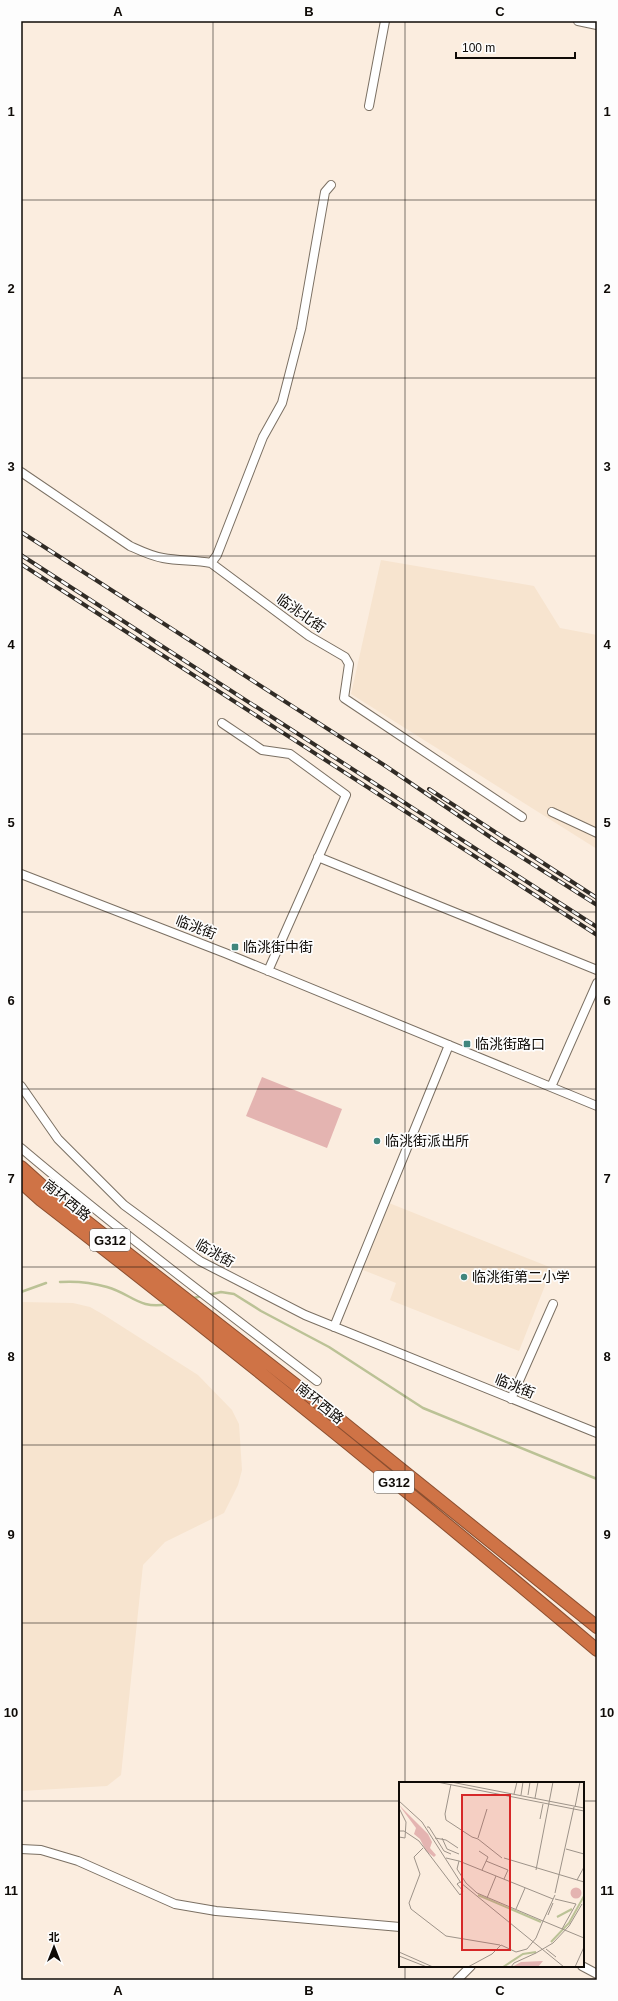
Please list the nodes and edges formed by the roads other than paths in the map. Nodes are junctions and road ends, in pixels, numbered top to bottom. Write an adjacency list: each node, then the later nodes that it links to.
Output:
1 (385, 21): 4 (street)
2 (578, 21): 3 (street)
3 (597, 25)
4 (369, 106)
5 (331, 185): 7 (street)
6 (21, 472): 7 (street, 临洮北街)
7 (211, 563): 10 (street, 临洮北街)
8 (222, 724): 12 (street)
9 (552, 812): 11 (street)
10 (522, 817)
11 (597, 834)
12 (318, 857): 14 (street); 15 (street)
13 (21, 874): 14 (street, 临洮街)
14 (268, 970): 17 (street, 临洮街)
15 (597, 970)
16 (597, 983): 19 (street)
17 (449, 1045): 19 (street, 临洮街); 26 (street)
18 (21, 1086): 26 (street, 临洮街)
19 (551, 1088): 20 (street, 临洮街)
20 (597, 1106)
21 (21, 1148): 27 (street)
22 (21, 1167): 25 (highway, 南环西路 / G312)
23 (21, 1182): 25 (highway, 南环西路 / G312)
24 (553, 1304): 28 (street)
25 (195, 1313): 30 (highway, 南环西路 / G312); 31 (highway, 南环西路 / G312)
26 (334, 1327): 28 (street, 临洮街)
27 (317, 1381)
28 (511, 1399): 29 (street, 临洮街)
29 (597, 1434)
30 (597, 1627)
31 (597, 1650)
32 (21, 1849): 33 (street)
33 (399, 1927)
34 (470, 1967): 37 (street)
35 (584, 1967): 36 (street)
36 (597, 1974)
37 (457, 1980)

